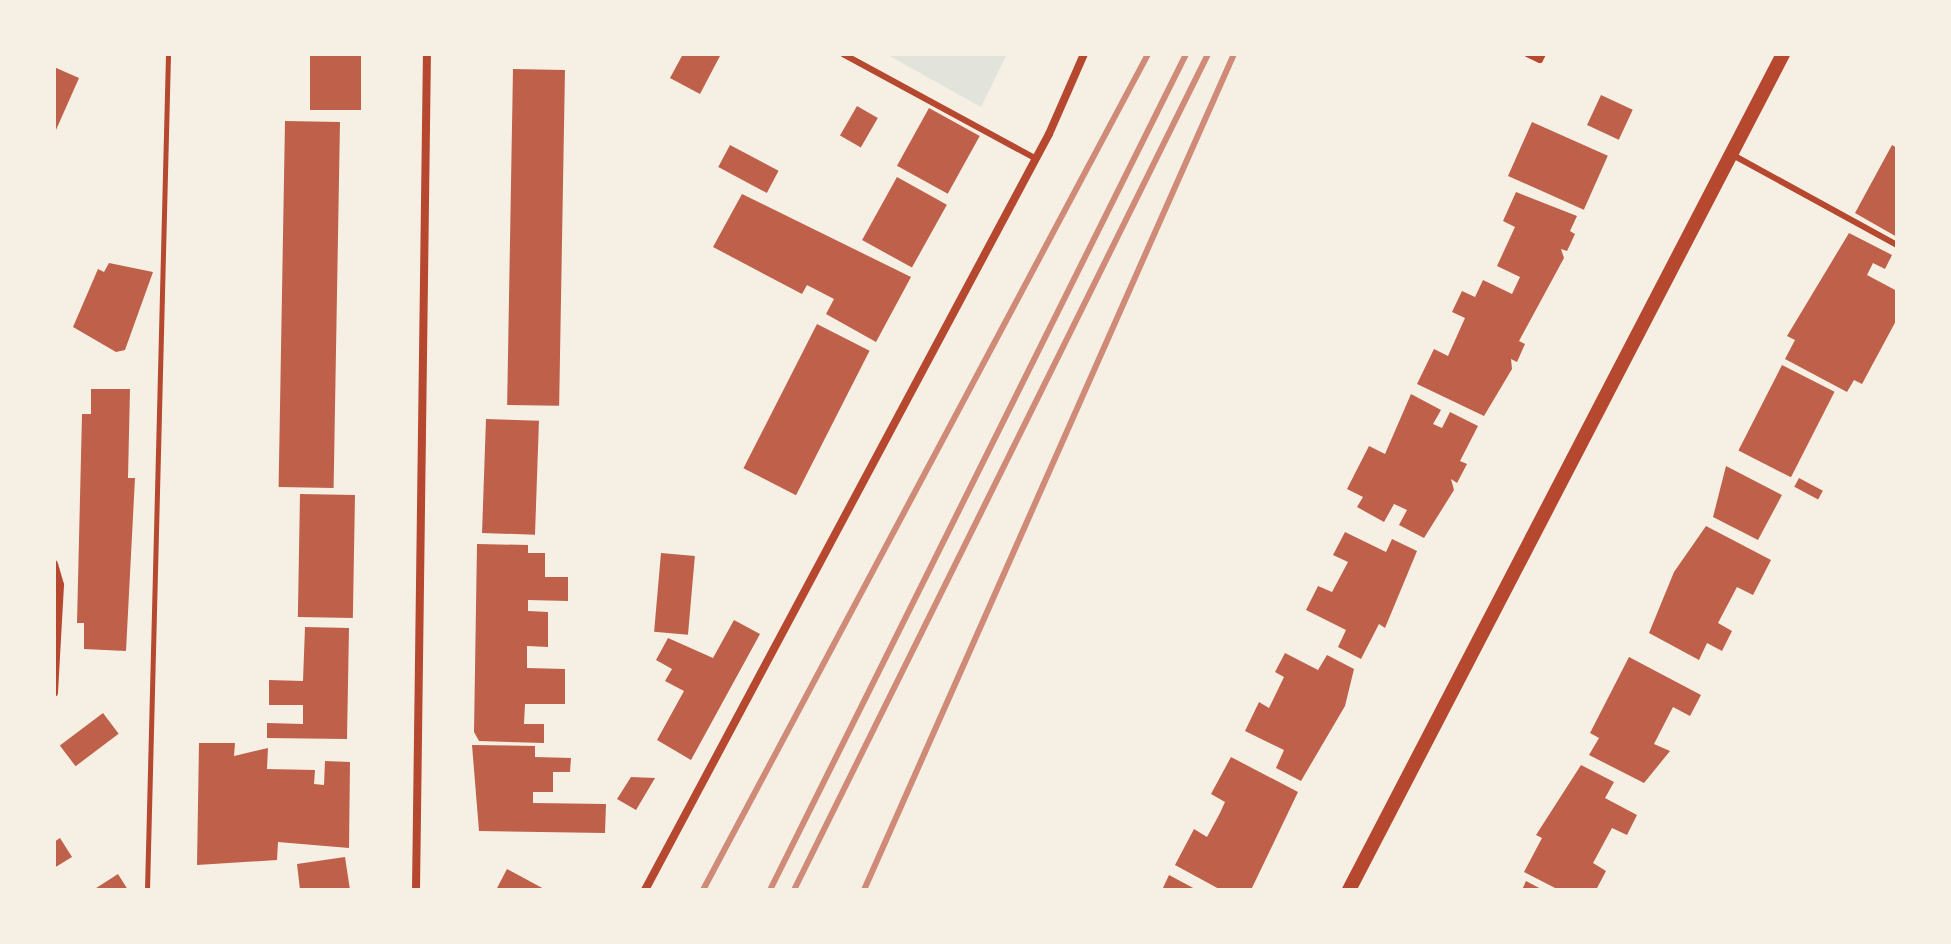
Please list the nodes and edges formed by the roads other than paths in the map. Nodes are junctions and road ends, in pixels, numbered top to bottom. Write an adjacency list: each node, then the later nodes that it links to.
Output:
1 (427, 54): 12 (street)
2 (843, 54): 8 (lane)
3 (1084, 54): 8 (street)
4 (1527, 54): 5 (lane)
5 (1543, 54)
6 (1783, 54): 7 (street)
7 (1731, 154): 9 (lane); 14 (street)
8 (1036, 159): 13 (street)
9 (1897, 245)
10 (54, 564): 11 (street)
11 (54, 693)
12 (416, 890)
13 (645, 890)
14 (1349, 890)

